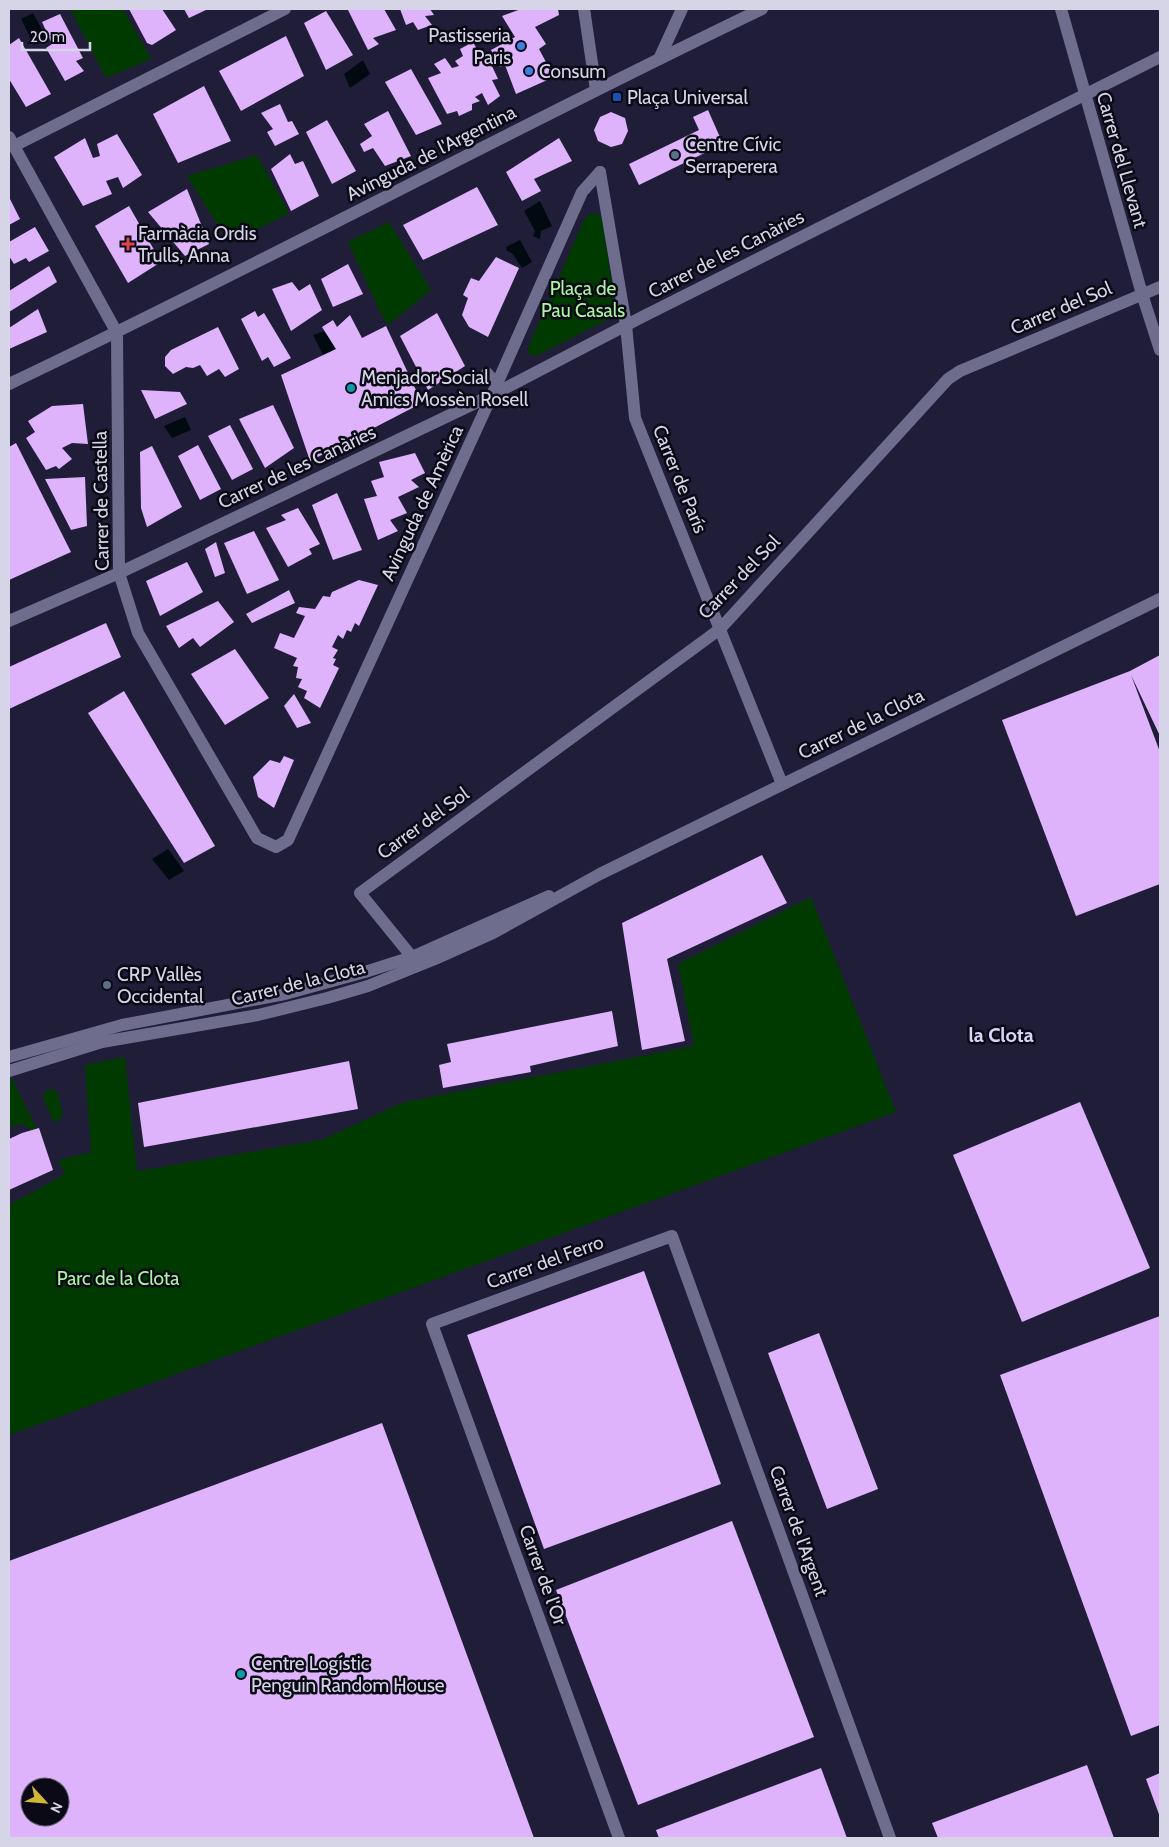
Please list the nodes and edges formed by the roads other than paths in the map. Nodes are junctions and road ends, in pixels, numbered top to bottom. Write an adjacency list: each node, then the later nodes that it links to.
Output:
1 (285, 9): 10 (street)
2 (584, 9): 8 (street)
3 (682, 9): 7 (street)
4 (762, 9): 7 (street, Avinguda de l'Argentina)
5 (1061, 9): 9 (street, Carrer del Llevant)
6 (1160, 57): 9 (street, Carrer de les Canàries)
7 (659, 58): 8 (street, Avinguda de l'Argentina)
8 (596, 90): 15 (street, Avinguda de l'Argentina)
9 (1084, 95): 13 (street, Carrer del Llevant); 14 (street, Carrer de les Canàries)
10 (11, 142): 15 (street, Carrer de Castella)
11 (600, 172): 14 (street, Carrer de París); 19 (street, Avinguda de Amèrica)
12 (1160, 287): 13 (street, Carrer del Sol)
13 (1142, 294): 16 (street, Carrer del Llevant); 23 (street, Carrer del Sol)
14 (626, 326): 19 (street, Carrer de les Canàries); 23 (street, Carrer de París)
15 (118, 333): 18 (street, Avinguda de l'Argentina); 20 (street, Carrer de Castella)
16 (1160, 350)
17 (488, 373): 19 (street)
18 (9, 384)
19 (495, 390): 20 (street, Carrer de les Canàries); 25 (street, Avinguda de Amèrica)
20 (119, 573): 22 (street, Carrer de les Canàries); 25 (street, Carrer de Castella)
21 (1160, 599): 24 (street, Carrer de la Clota)
22 (9, 621)
23 (720, 629): 24 (street, Carrer de París); 27 (street, Carrer del Sol)
24 (782, 784): 26 (street, Carrer de la Clota)
25 (276, 847)
26 (579, 885): 27 (street, Carrer de la Clota); 28 (street, Carrer de la Clota)
27 (412, 956): 28 (street, Carrer de la Clota)
28 (54, 1050): 30 (street, Carrer de la Clota)
29 (9, 1057): 30 (street, Carrer de la Clota)
30 (23, 1059): 31 (street, Carrer de la Clota)
31 (9, 1071)
32 (672, 1236): 33 (street, Carrer del Ferro); 35 (street, Carrer de l'Argent)
33 (432, 1324): 34 (street, Carrer de l'Or)
34 (618, 1838)
35 (890, 1838)

